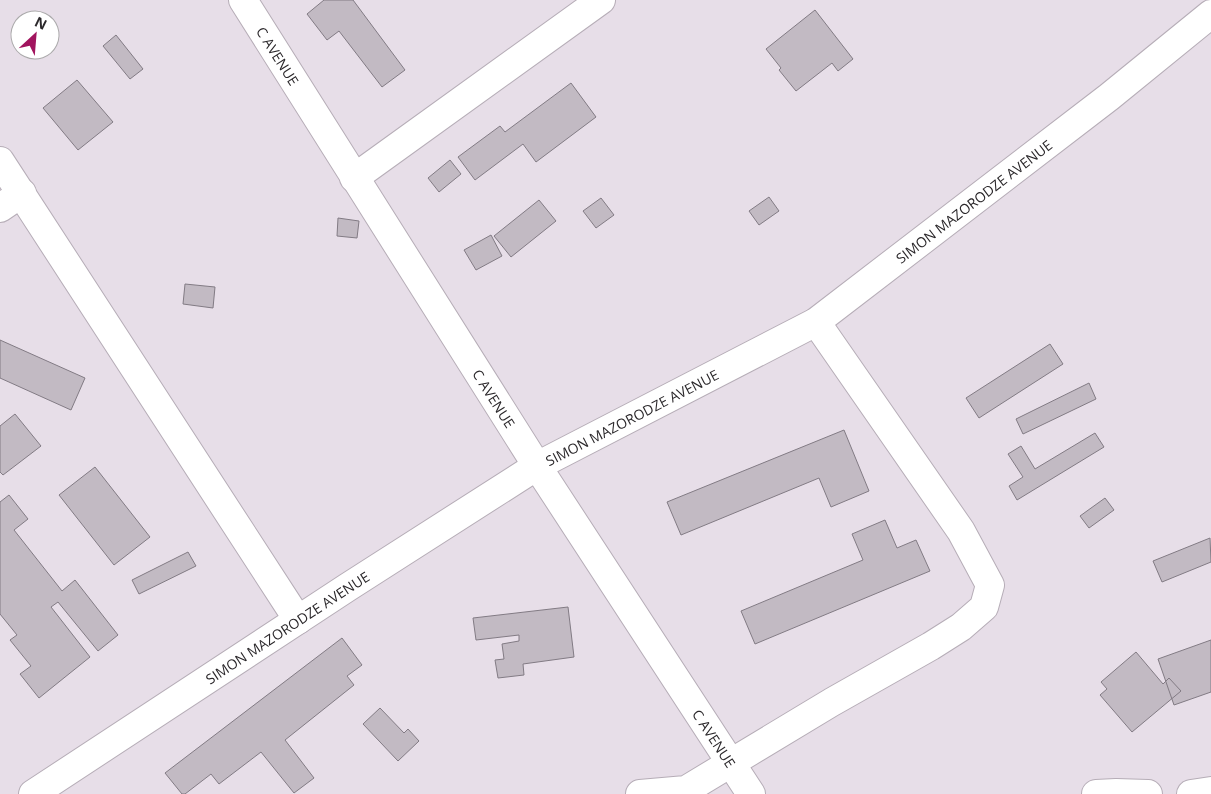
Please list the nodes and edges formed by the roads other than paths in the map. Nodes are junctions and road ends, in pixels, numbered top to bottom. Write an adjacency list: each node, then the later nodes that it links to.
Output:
1 (243, 0): 6 (street, C AVENUE)
2 (601, 0): 6 (street)
3 (1202, 0): 4 (street)
4 (1211, 14): 9 (street, SIMON MAZORODZE AVENUE)
5 (0, 161): 7 (street)
6 (354, 178): 10 (street, C AVENUE)
7 (22, 193): 8 (street); 11 (street)
8 (0, 208)
9 (816, 322): 10 (street, SIMON MAZORODZE AVENUE); 12 (street)
10 (537, 466): 11 (street, SIMON MAZORODZE AVENUE); 12 (street, C AVENUE)
11 (298, 620): 14 (street, SIMON MAZORODZE AVENUE)
12 (730, 762): 15 (street); 16 (street, C AVENUE)
13 (1211, 791): 19 (street)
14 (33, 794)
15 (640, 794)
16 (751, 794)
17 (1096, 794): 18 (street)
18 (1148, 794)
19 (1191, 794)

